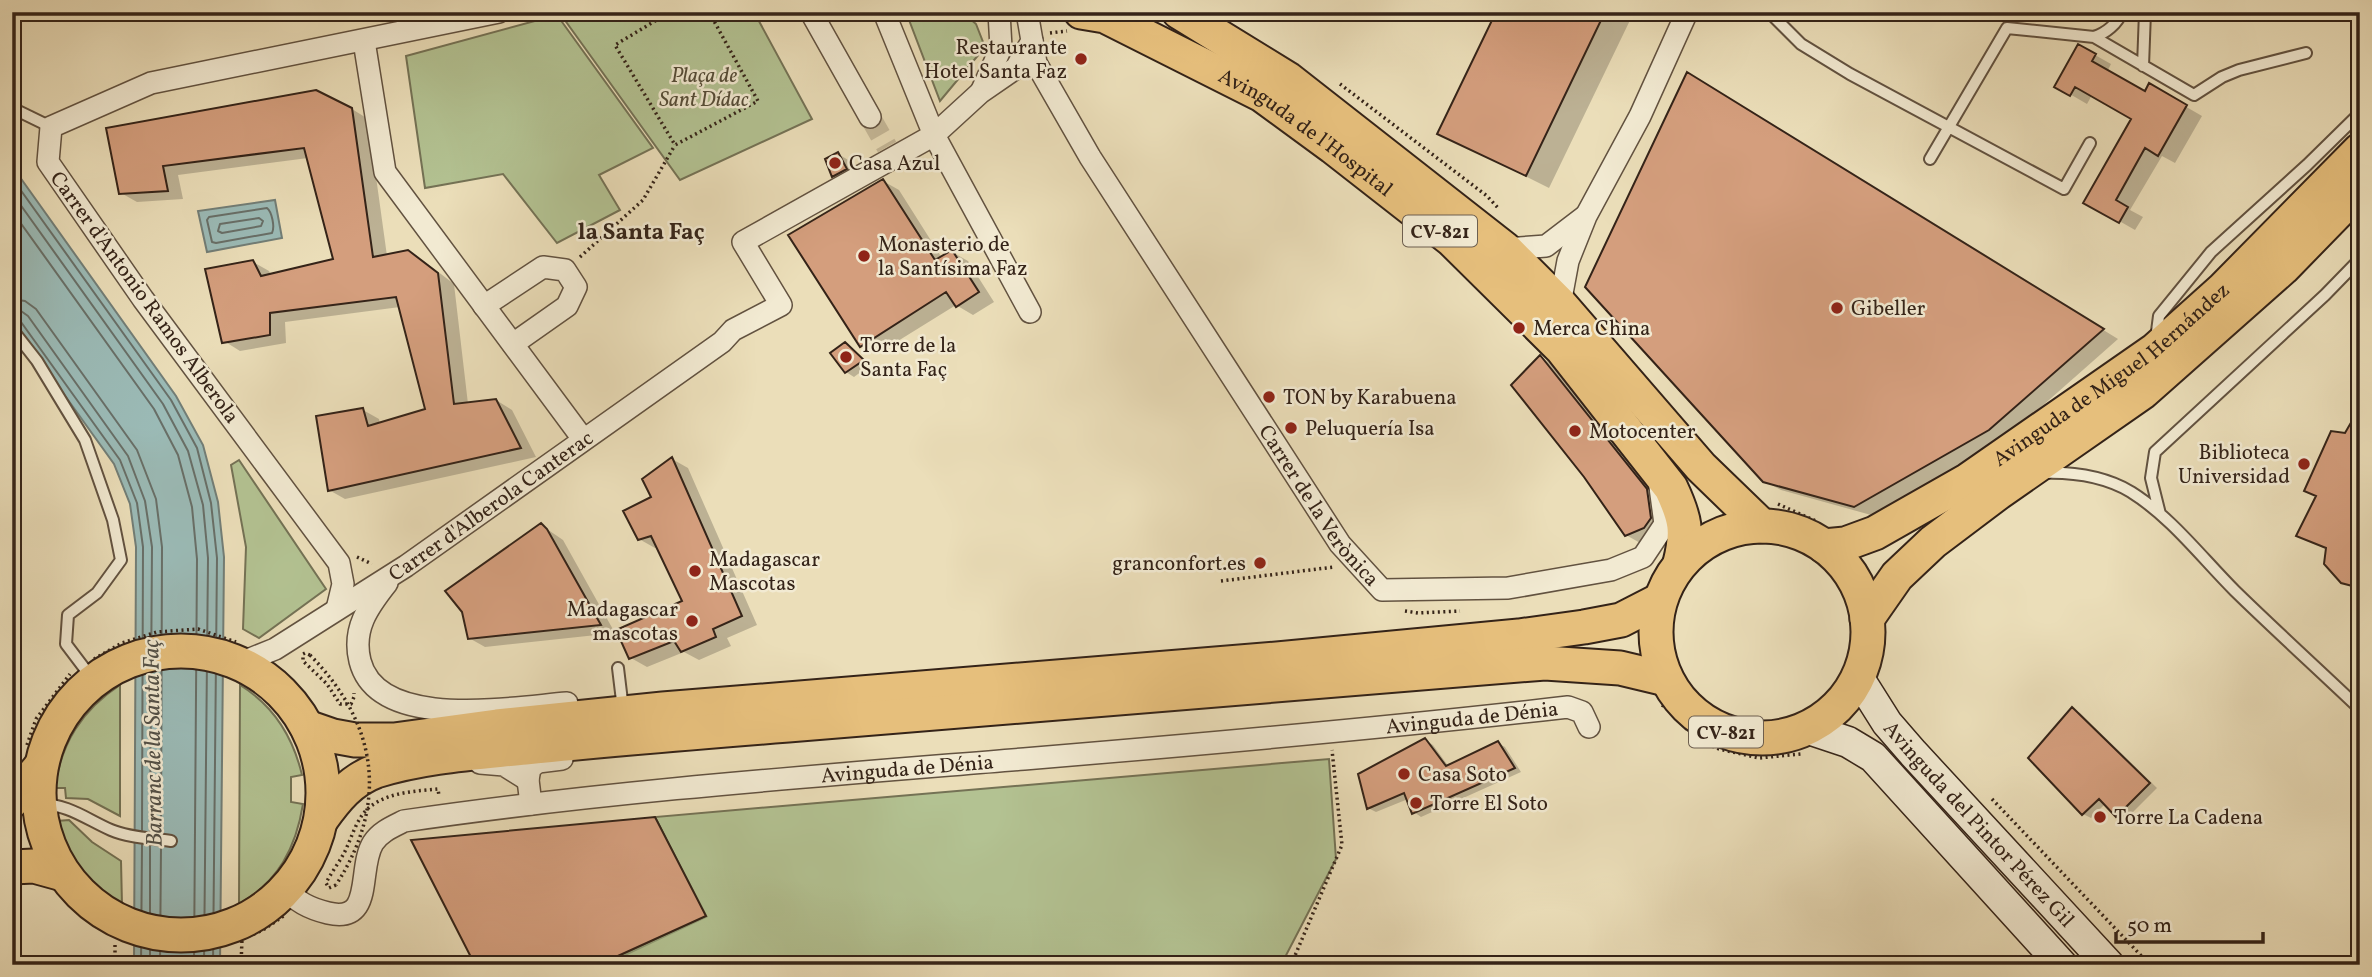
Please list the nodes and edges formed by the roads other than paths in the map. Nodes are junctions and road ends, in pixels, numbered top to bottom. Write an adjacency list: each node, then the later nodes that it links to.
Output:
1 (499, 12): 13 (street)
2 (884, 12): 23 (street)
3 (999, 12): 17 (street)
4 (1027, 12): 14 (street, Carrer de la Verònica)
5 (1081, 12): 38 (main road, Avinguda de l'Hospital / CV-821)
6 (1179, 12): 29 (main road, Avinguda de l'Hospital / CV-821)
7 (1688, 12): 28 (street)
8 (1769, 12): 22 (lane)
9 (2122, 12): 12 (lane)
10 (2145, 12): 16 (lane)
11 (812, 14): 20 (street)
12 (2094, 37): 16 (lane); 22 (lane)
13 (364, 41): 21 (street); 32 (street)
14 (1032, 41): 17 (street); 38 (street, Carrer de la Verònica)
15 (2306, 54): 16 (lane)
16 (2143, 66)
17 (981, 92): 23 (street)
18 (12, 108): 21 (lane)
19 (2360, 113): 36 (lane)
20 (870, 117)
21 (51, 127): 44 (street, Carrer d'Antonio Ramos Alberola)
22 (1948, 127): 24 (lane); 26 (lane)
23 (930, 137): 33 (street); 37 (street, Carrer d'Alberola Canterac)
24 (2090, 143)
25 (2360, 150): 36 (main road, Avinguda de Miguel Hernández)
26 (1930, 159)
27 (2360, 189): 39 (main road, Avinguda de Miguel Hernández)
28 (1586, 216): 29 (street); 31 (street)
29 (1505, 249): 31 (main road, Avinguda de l'Hospital / CV-821)
30 (2360, 259): 41 (lane)
31 (1560, 304): 40 (main road, Avinguda de l'Hospital / CV-821)
32 (484, 306): 35 (street); 35 (street)
33 (1031, 312)
34 (12, 329): 51 (lane)
35 (513, 344): 37 (street)
36 (2155, 350): 42 (main road, Avinguda de Miguel Hernández)
37 (583, 439): 45 (street, Carrer d'Alberola Canterac)
38 (1658, 471): 43 (main road, Avinguda de l'Hospital / CV-821)
39 (2026, 473): 41 (lane); 48 (main road, Avinguda de Miguel Hernández)
40 (1766, 513): 42 (main road, CV-821); 43 (main road, CV-821)
41 (2160, 514): 56 (lane)
42 (1825, 535): 48 (main road, CV-821)
43 (1680, 563): 46 (main road, CV-821)
44 (339, 564): 45 (street); 47 (street)
45 (396, 572): 47 (street, Carrer d'Alberola Canterac); 54 (street)
46 (1660, 600): 53 (main road, CV-821); 55 (main road)
47 (337, 609): 49 (street, Carrer d'Alberola Canterac)
48 (1867, 619): 52 (main road, CV-821)
49 (235, 655): 51 (main road); 57 (main road)
50 (618, 668): 54 (lane)
51 (87, 673): 63 (main road)
52 (1858, 677): 60 (main road, CV-821); 71 (main road, Avinguda del Pintor Pérez Gil)
53 (1663, 691): 59 (main road); 60 (main road, CV-821)
54 (622, 701): 55 (street)
55 (663, 709): 57 (main road)
56 (2360, 709)
57 (307, 727): 65 (main road)
58 (1589, 727): 64 (street, Avinguda de Dénia)
59 (630, 737): 61 (main road); 62 (street)
60 (1806, 741): 70 (main road, Avinguda del Pintor Pérez Gil)
61 (458, 755): 62 (street); 65 (main road)
62 (528, 780): 64 (street)
63 (25, 802): 66 (lane); 68 (main road)
64 (531, 804): 69 (street, Avinguda de Dénia)
65 (321, 820): 69 (main road)
66 (172, 841)
67 (12, 867): 68 (main road)
68 (64, 874): 69 (main road)
69 (285, 902)
70 (2062, 965)
71 (2109, 965)

